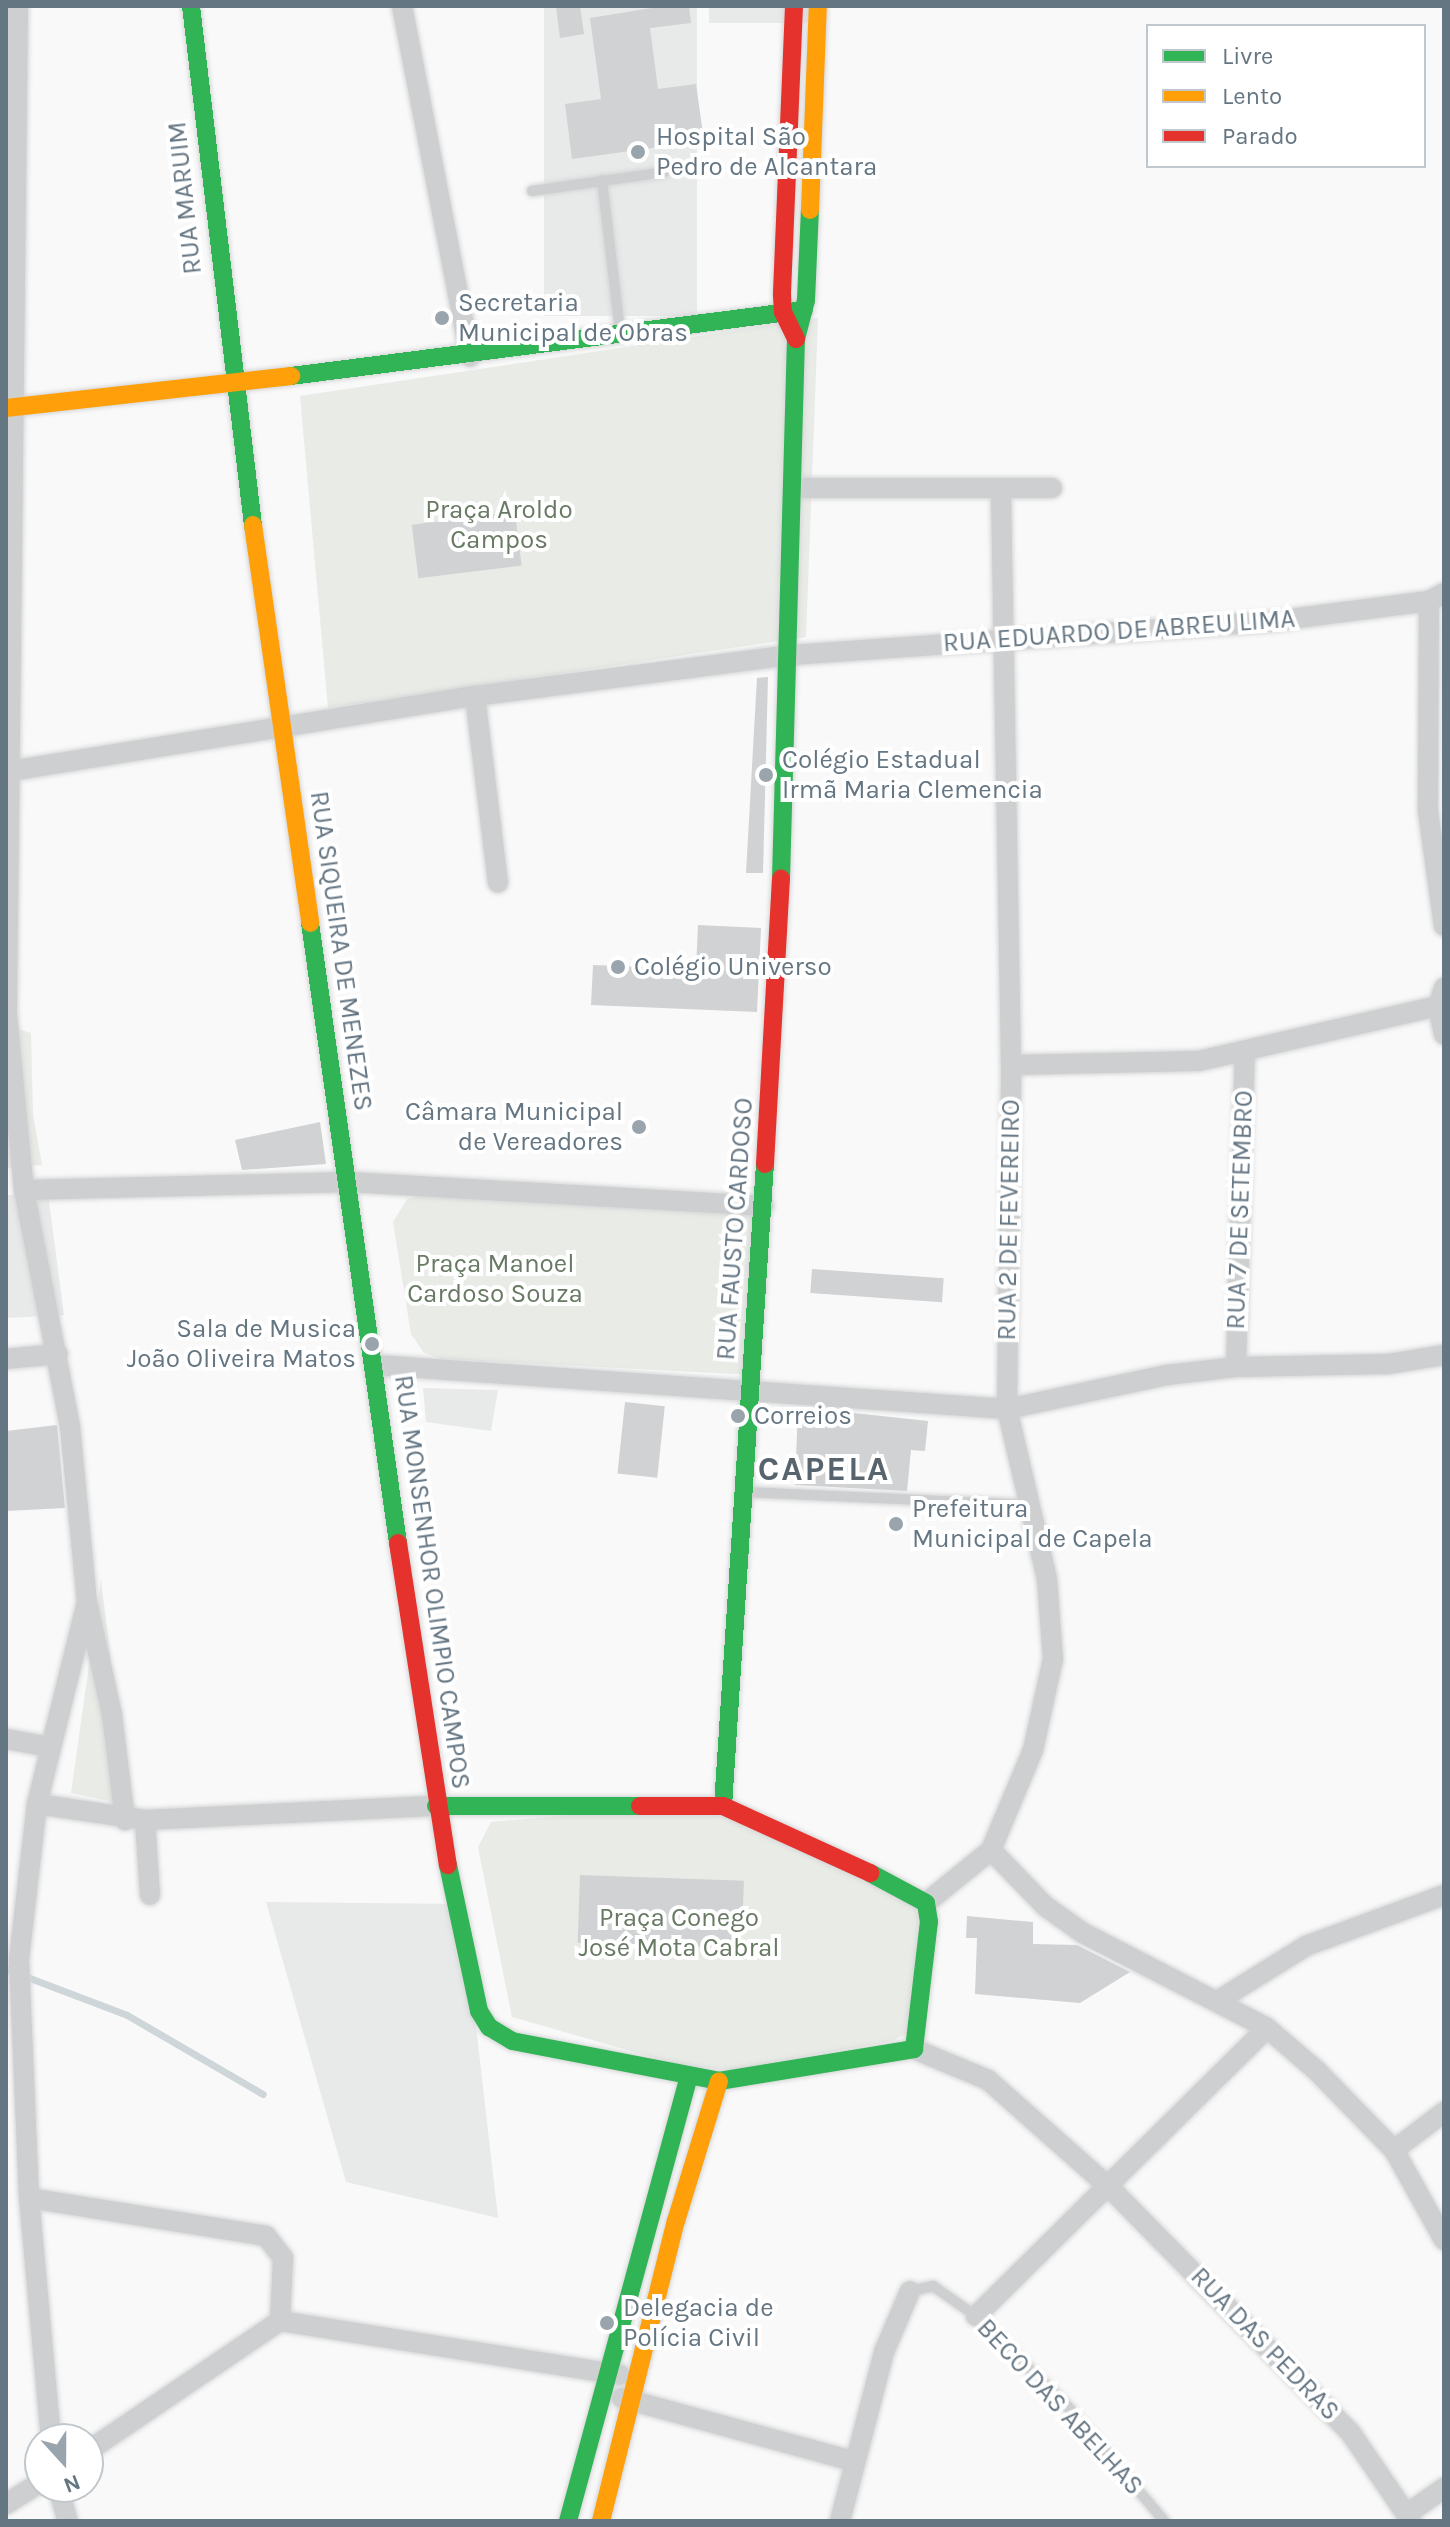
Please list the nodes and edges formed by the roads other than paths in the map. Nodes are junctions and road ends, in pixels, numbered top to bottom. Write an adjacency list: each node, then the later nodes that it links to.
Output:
1 (18, 6): 15 (street)
2 (191, 6): 14 (main road, RUA MARUIM)
3 (402, 6): 13 (street)
4 (794, 6): 10 (main road)
5 (818, 6): 9 (main road)
6 (665, 172): 7 (lane)
7 (602, 180): 8 (lane); 11 (lane)
8 (532, 191)
9 (804, 310): 10 (main road); 12 (main road)
10 (783, 312): 11 (main road); 12 (main road)
11 (620, 334): 13 (main road)
12 (796, 339): 16 (main road)
13 (470, 356): 14 (main road)
14 (233, 384): 15 (main road); 23 (main road)
15 (8, 408): 24 (street)
16 (793, 488): 18 (street); 21 (main road)
17 (1052, 488): 18 (street)
18 (1001, 490): 20 (street, RUA 2 DE FEVEREIRO)
19 (1437, 597): 20 (street, RUA EDUARDO DE ABREU LIMA); 26 (street)
20 (1003, 640): 21 (street, RUA EDUARDO DE ABREU LIMA); 31 (street, RUA 2 DE FEVEREIRO)
21 (791, 655): 22 (street); 34 (main road, RUA FAUSTO CARDOSO)
22 (475, 696): 23 (street); 25 (street)
23 (282, 728): 24 (street); 32 (main road, RUA SIQUEIRA DE MENEZES)
24 (10, 771): 28 (street)
25 (498, 883)
26 (1444, 926)
27 (1441, 997): 29 (street); 30 (street)
28 (6, 1014): 33 (street)
29 (1444, 1034)
30 (1245, 1052): 31 (street); 39 (street, RUA 7 DE SETEMBRO)
31 (1011, 1065): 41 (street, RUA 2 DE FEVEREIRO)
32 (349, 1182): 33 (street); 34 (street); 38 (main road)
33 (24, 1190): 35 (street)
34 (763, 1206): 40 (main road, RUA FAUSTO CARDOSO)
35 (58, 1354): 37 (street); 44 (street)
36 (1444, 1355): 39 (street)
37 (6, 1359)
38 (376, 1365): 40 (street); 48 (main road, RUA MONSENHOR OLIMPIO CAMPOS)
39 (1236, 1367): 41 (street)
40 (750, 1393): 41 (street); 42 (main road, RUA FAUSTO CARDOSO)
41 (1007, 1409): 43 (street, RUA 2 DE FEVEREIRO)
42 (743, 1492): 43 (lane); 49 (main road, RUA FAUSTO CARDOSO)
43 (1031, 1505): 51 (street, RUA 2 DE FEVEREIRO)
44 (87, 1602): 46 (street); 50 (street)
45 (6, 1739): 46 (street)
46 (50, 1747): 47 (street)
47 (37, 1804): 50 (street); 63 (street)
48 (436, 1806): 49 (main road); 50 (street); 58 (main road)
49 (723, 1806): 54 (main road)
50 (135, 1820): 52 (street)
51 (991, 1850): 54 (street, RUA 2 DE FEVEREIRO); 55 (street)
52 (150, 1895)
53 (1444, 1895): 55 (street)
54 (926, 1903): 57 (main road)
55 (1219, 2000): 56 (street)
56 (1267, 2028): 61 (street); 62 (street)
57 (914, 2049): 59 (main road); 62 (street, RUA DAS PEDRAS)
58 (688, 2079): 59 (main road); 68 (main road)
59 (719, 2081): 69 (main road)
60 (1444, 2112): 61 (street)
61 (1394, 2150): 64 (street)
62 (1109, 2187): 66 (street); 78 (street, RUA DAS PEDRAS)
63 (29, 2198): 67 (street); 72 (street)
64 (1444, 2240)
65 (910, 2291): 66 (lane, BECO DAS ABELHAS); 74 (street)
66 (976, 2316): 82 (lane, BECO DAS ABELHAS)
67 (280, 2321): 68 (street); 73 (street)
68 (608, 2373): 69 (street); 70 (main road)
69 (638, 2379): 71 (main road)
70 (602, 2394): 71 (street); 80 (main road)
71 (634, 2400): 74 (street); 81 (main road)
72 (50, 2423)
73 (104, 2440)
74 (853, 2461): 79 (street)
75 (1444, 2488): 78 (street)
76 (24, 2493): 77 (street)
77 (6, 2504)
78 (1409, 2518)
79 (841, 2520)
80 (568, 2521)
81 (601, 2521)
82 (1164, 2521)

